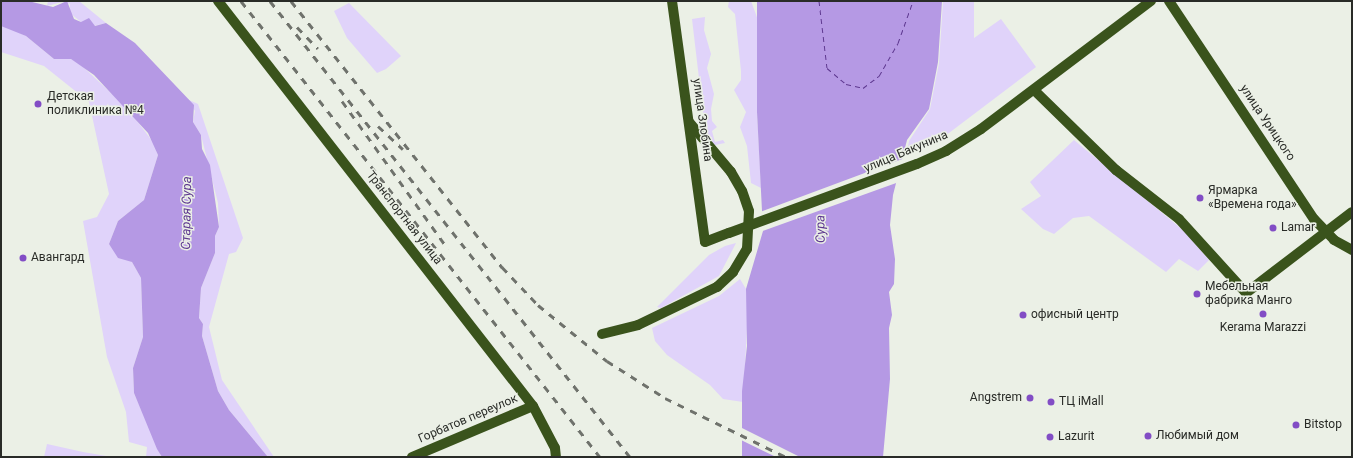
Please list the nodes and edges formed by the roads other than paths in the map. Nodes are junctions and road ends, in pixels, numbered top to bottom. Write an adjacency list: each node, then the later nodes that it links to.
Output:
1 (218, 1): 12 (main road, Транспортная улица)
2 (672, 1): 6 (main road, улица Злобина)
3 (1151, 1): 5 (main road, улица Бакунина)
4 (1168, 1): 8 (main road, улица Урицкого)
5 (1034, 90): 8 (main road); 9 (main road, улица Бакунина, bridge)
6 (689, 122): 9 (main road, улица Злобина); 11 (main road)
7 (1352, 212): 8 (main road)
8 (1327, 233): 10 (main road, улица Урицкого)
9 (705, 242)
10 (1352, 250)
11 (602, 334)
12 (533, 406): 13 (main road, Горбатов переулок); 14 (main road, Транспортная улица)
13 (412, 457)
14 (556, 457)

